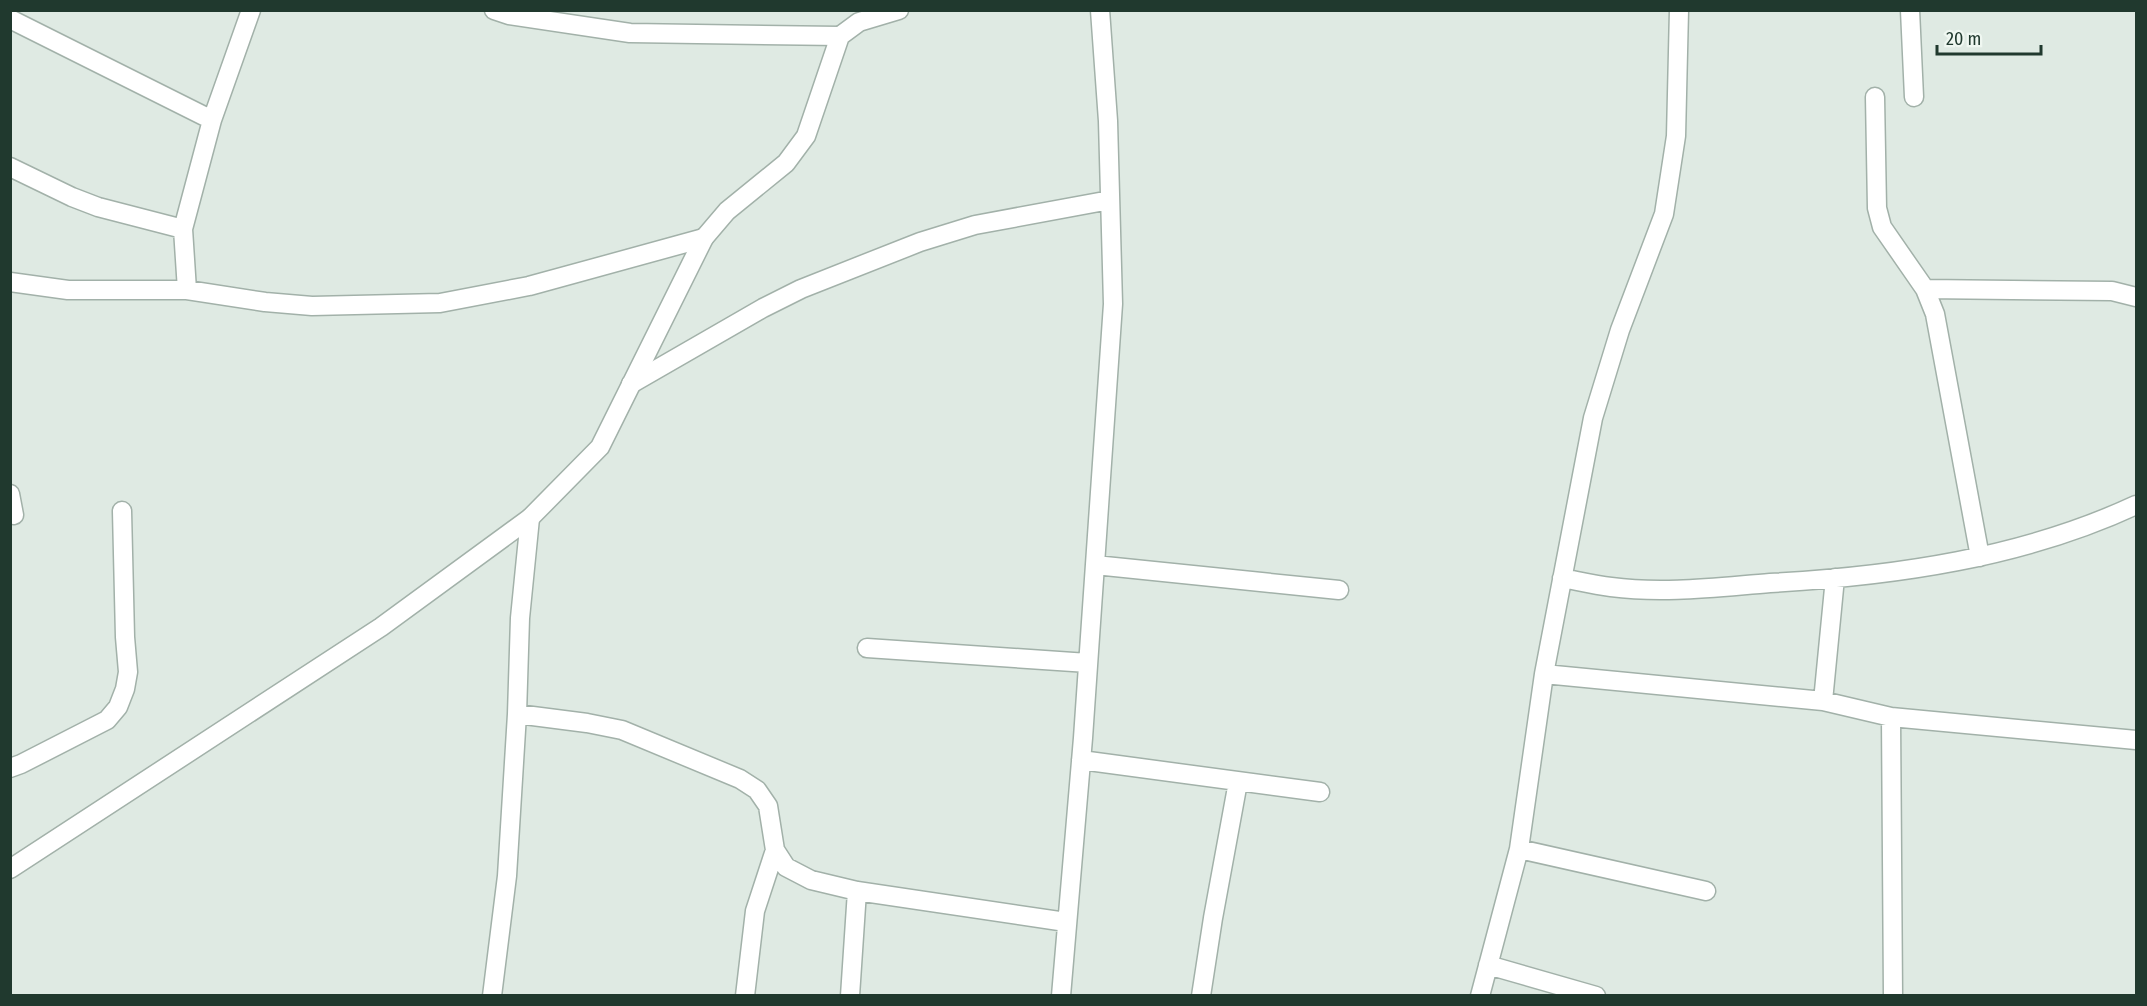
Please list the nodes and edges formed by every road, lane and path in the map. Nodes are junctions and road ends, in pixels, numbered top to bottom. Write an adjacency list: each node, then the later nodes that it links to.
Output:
1 (250, 10): 12 (street)
2 (494, 10): 9 (street)
3 (898, 10): 7 (street)
4 (1100, 10): 14 (street)
5 (1679, 10): 29 (street)
6 (1910, 10): 11 (street)
7 (855, 16): 9 (street)
8 (10, 19): 12 (street)
9 (840, 36): 16 (street)
10 (1875, 97): 18 (street)
11 (1914, 97)
12 (212, 120): 15 (street)
13 (10, 167): 15 (street)
14 (1110, 200): 21 (street); 28 (street)
15 (183, 229): 19 (street)
16 (704, 238): 19 (street); 21 (street)
17 (10, 282): 19 (street)
18 (1925, 289): 20 (street); 27 (street)
19 (187, 290)
20 (2136, 297)
21 (631, 384): 26 (street)
22 (10, 494): 25 (street)
23 (2136, 504): 27 (street)
24 (122, 511): 40 (street)
25 (14, 515)
26 (530, 518): 36 (street); 45 (street)
27 (1980, 557): 30 (street)
28 (1095, 565): 31 (street); 33 (street)
29 (1562, 578): 30 (street); 34 (street)
30 (1835, 578): 35 (street)
31 (1340, 590)
32 (867, 648): 33 (street)
33 (1088, 663): 39 (street)
34 (1544, 674): 35 (street); 43 (street)
35 (1823, 701): 37 (street)
36 (517, 714): 44 (street); 50 (street)
37 (1892, 717): 38 (street); 57 (street)
38 (2136, 740)
39 (1081, 760): 41 (street); 48 (street)
40 (10, 768)
41 (1238, 782): 42 (street); 54 (street)
42 (1320, 792)
43 (1519, 849): 47 (street); 49 (street)
44 (775, 850): 46 (street); 51 (street)
45 (10, 869)
46 (856, 891): 48 (street); 52 (street)
47 (1706, 891)
48 (1066, 922): 53 (street)
49 (1488, 965): 55 (street); 56 (street)
50 (492, 996)
51 (745, 996)
52 (850, 996)
53 (1061, 996)
54 (1201, 996)
55 (1480, 996)
56 (1596, 996)
57 (1893, 996)

